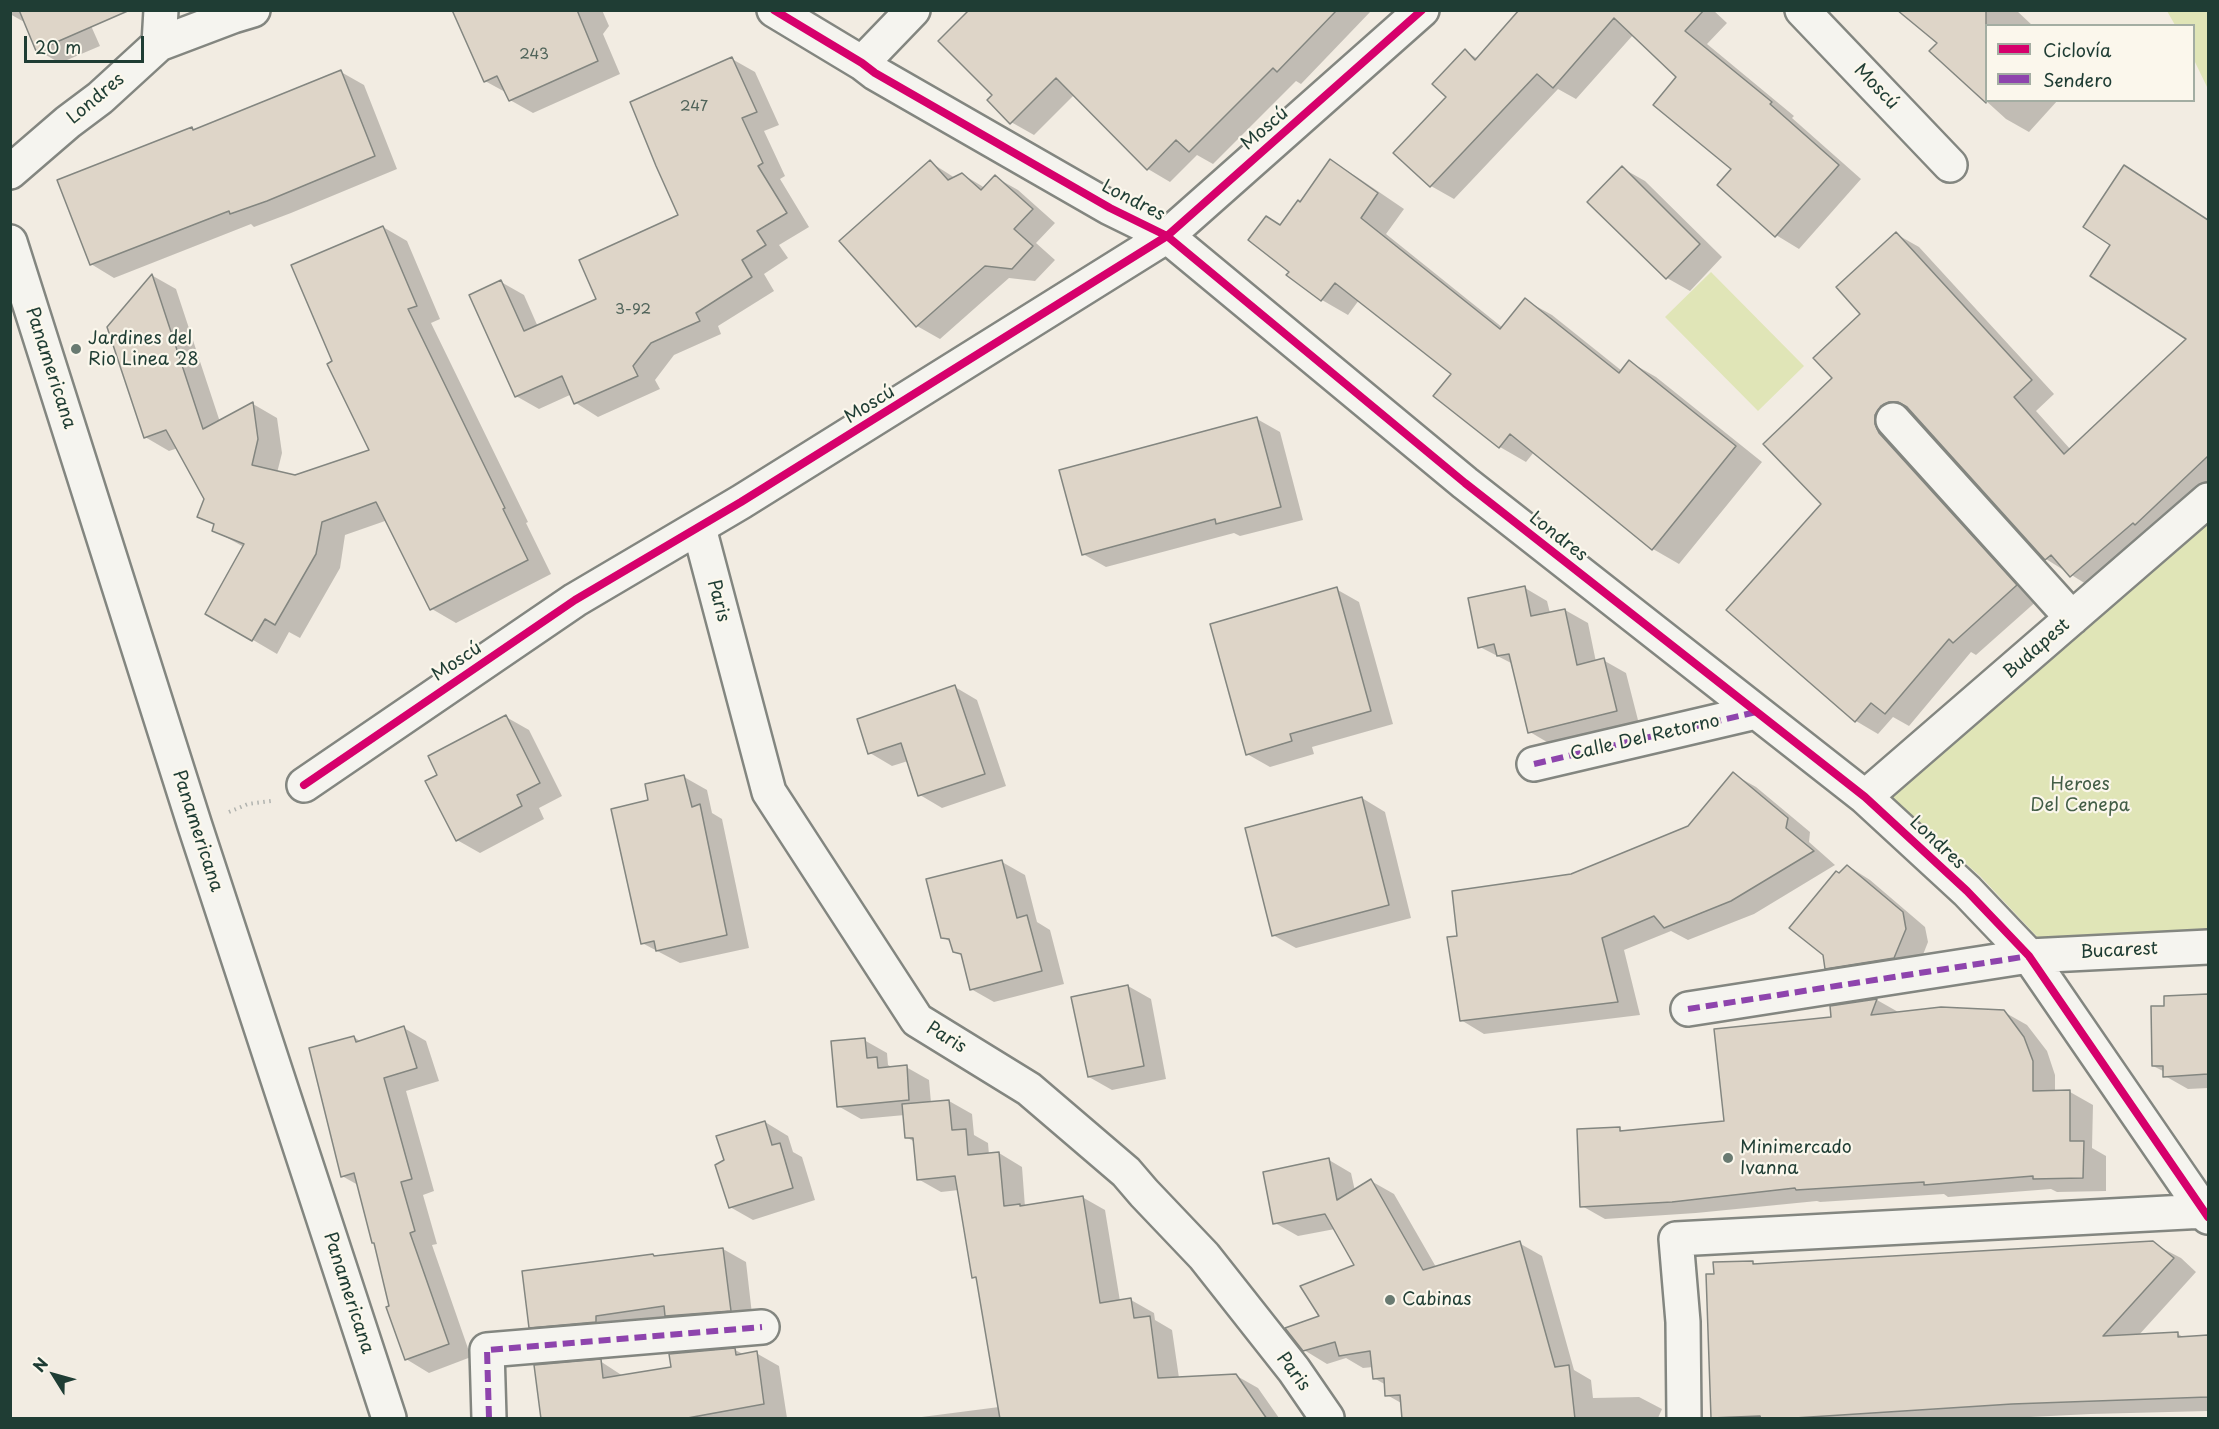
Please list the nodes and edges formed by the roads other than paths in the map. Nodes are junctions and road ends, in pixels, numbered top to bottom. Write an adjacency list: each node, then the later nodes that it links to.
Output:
1 (161, 10): 7 (street)
2 (253, 10): 7 (street, Londres)
3 (774, 10): 8 (street, Londres)
4 (913, 10): 8 (street)
5 (1422, 10): 11 (street, Moscú)
6 (1802, 10): 9 (street, Moscú)
7 (159, 44): 10 (street, Londres)
8 (862, 63): 11 (street, Londres)
9 (1950, 165)
10 (10, 172)
11 (1167, 236): 15 (street, Moscú); 17 (street, Londres)
12 (10, 242): 26 (street, Panamericana)
13 (1893, 420): 16 (street)
14 (2208, 500): 16 (street, Budapest)
15 (699, 528): 19 (street, Moscú); 28 (street, Paris)
16 (2072, 618): 20 (street, Budapest)
17 (1756, 712): 18 (street, Calle Del Retorno); 20 (street, Londres)
18 (1534, 764)
19 (304, 785)
20 (1865, 797): 22 (street, Londres)
21 (2208, 947): 22 (street, Bucarest)
22 (2030, 956): 23 (street, Bucarest); 24 (street, Londres)
23 (1688, 1009)
24 (2207, 1214): 29 (street)
25 (762, 1327): 27 (street)
26 (388, 1419)
27 (489, 1419)
28 (1327, 1419)
29 (1684, 1419)

